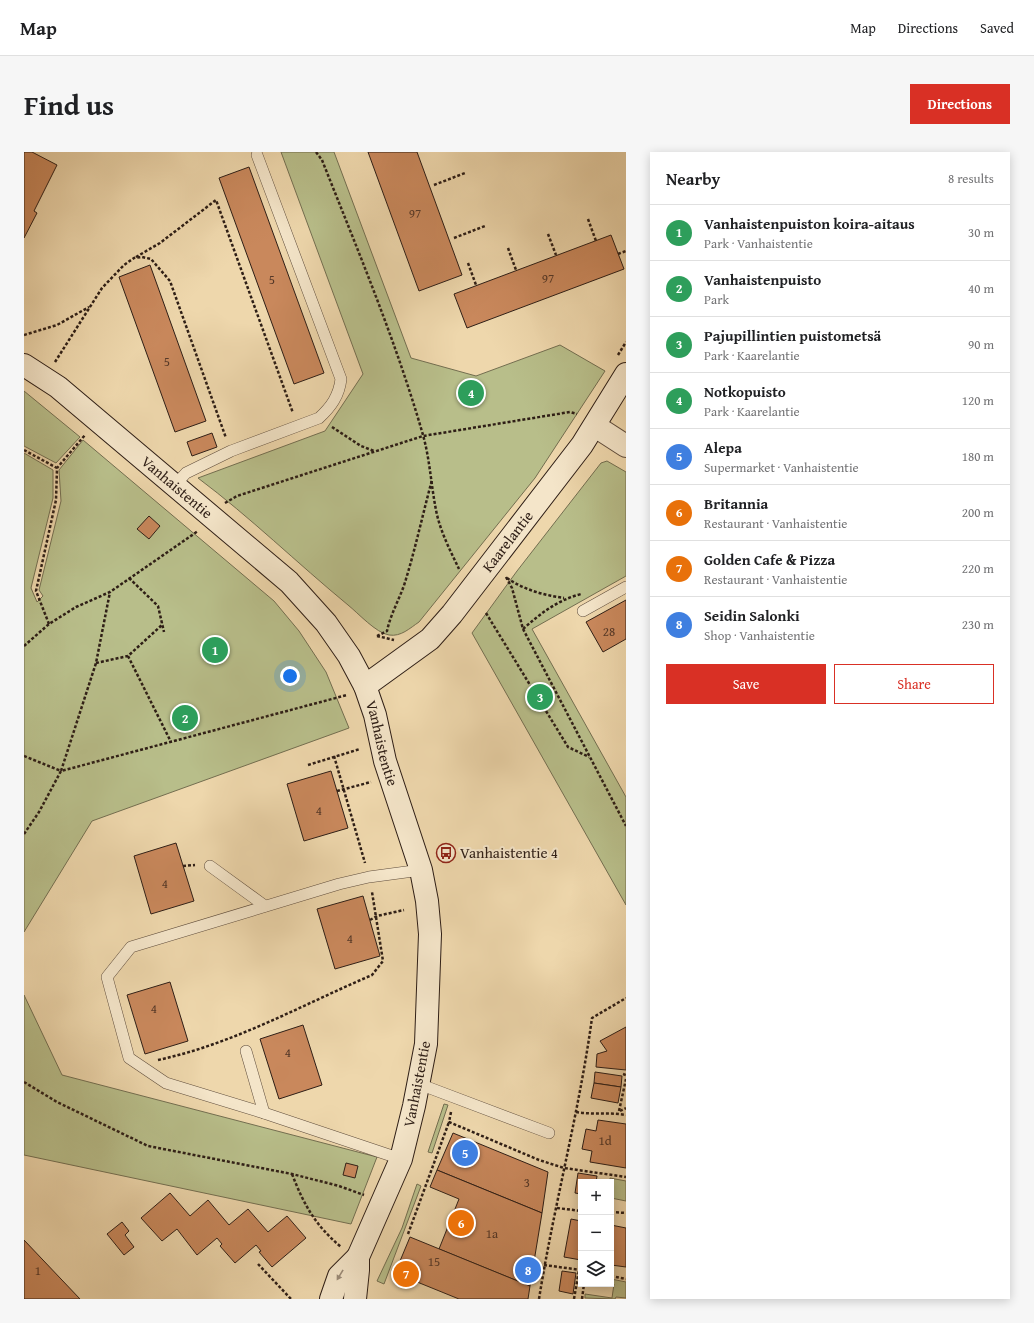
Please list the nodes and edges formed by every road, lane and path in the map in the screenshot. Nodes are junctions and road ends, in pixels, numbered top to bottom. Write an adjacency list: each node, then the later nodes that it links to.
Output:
1 (316, 152): 27 (path)
2 (257, 155): 23 (lane)
3 (465, 173): 4 (path)
4 (434, 185)
5 (588, 219): 9 (path)
6 (485, 226): 8 (path)
7 (548, 234): 13 (path)
8 (454, 238)
9 (596, 240)
10 (508, 248): 16 (path)
11 (626, 251): 12 (path)
12 (618, 254)
13 (556, 255)
14 (134, 258): 18 (path); 25 (path); 30 (path)
15 (468, 263): 17 (path)
16 (516, 270)
17 (476, 285)
18 (89, 307): 19 (path); 20 (path)
19 (24, 335)
20 (54, 363)
21 (24, 365): 34 (main road, Vanhaistentie)
22 (626, 374): 24 (main road, Kaarelantie)
23 (319, 418): 25 (lane); 31 (path)
24 (589, 421): 27 (path); 28 (main road); 37 (main road, Kaarelantie)
25 (298, 426): 30 (lane)
26 (86, 434): 32 (path)
27 (423, 436): 31 (path); 33 (path)
28 (626, 446)
29 (24, 450): 32 (path)
30 (231, 451): 34 (lane)
31 (374, 451): 35 (path)
32 (57, 468): 46 (path)
33 (432, 478): 38 (path); 50 (path)
34 (174, 486): 54 (main road, Vanhaistentie)
35 (224, 504)
36 (199, 530): 39 (path)
37 (500, 568): 42 (path); 48 (path); 54 (main road, Kaarelantie)
38 (459, 569)
39 (130, 578): 41 (path); 47 (path)
40 (626, 587): 43 (lane)
41 (110, 592): 46 (path); 53 (path)
42 (564, 598): 43 (path); 48 (path)
43 (601, 601): 44 (lane)
44 (583, 611)
45 (486, 613): 60 (path)
46 (49, 624): 51 (path)
47 (163, 624): 49 (path); 52 (path)
48 (523, 629): 60 (path)
49 (164, 632)
50 (377, 636)
51 (24, 646)
52 (128, 656): 53 (path); 56 (path)
53 (96, 663): 62 (path)
54 (365, 686): 69 (main road, Vanhaistentie)
55 (341, 697): 56 (path)
56 (171, 742): 62 (path)
57 (360, 749): 59 (path)
58 (24, 756): 62 (path)
59 (334, 756): 61 (path); 65 (path)
60 (589, 757): 66 (path)
61 (308, 765)
62 (61, 771): 67 (path)
63 (371, 782): 65 (path)
64 (337, 791): 65 (path)
65 (343, 791): 70 (path)
66 (626, 826)
67 (24, 834)
68 (210, 866): 71 (lane)
69 (421, 870): 70 (lane); 80 (main road, Vanhaistentie)
70 (369, 877): 71 (lane); 73 (path)
71 (265, 906): 77 (lane)
72 (404, 910): 73 (path)
73 (377, 916): 74 (path); 77 (path)
74 (370, 920)
75 (626, 998): 84 (path)
76 (246, 1051): 85 (lane)
77 (138, 1064): 85 (lane)
78 (626, 1079): 83 (path)
79 (24, 1082): 92 (path)
80 (419, 1084): 89 (lane); 90 (main road, Vanhaistentie)
81 (626, 1108): 83 (path)
82 (452, 1109): 88 (path)
83 (619, 1111): 86 (path)
84 (576, 1112): 86 (path); 91 (path)
85 (264, 1113): 90 (lane)
86 (616, 1113): 87 (path)
87 (626, 1115)
88 (449, 1122): 91 (path); 99 (path)
89 (549, 1133)
90 (401, 1158): 94 (main road, Vanhaistentie)
91 (564, 1168): 93 (path); 95 (path)
92 (292, 1174): 94 (path); 100 (path)
93 (626, 1177)
94 (383, 1202): 100 (main road, Vanhaistentie)
95 (556, 1208): 96 (path); 102 (path)
96 (578, 1211)
97 (614, 1212): 98 (path)
98 (626, 1213)
99 (408, 1234)
100 (350, 1253): 109 (main road, Vanhaistentie, one-way to 109); 110 (main road, Vanhaistentie)
101 (258, 1264): 108 (path)
102 (544, 1265): 103 (path); 111 (path)
103 (578, 1270)
104 (614, 1277): 105 (path)
105 (626, 1279)
106 (578, 1280): 112 (path)
107 (584, 1287): 113 (path)
108 (291, 1299)
109 (331, 1299)
110 (355, 1299)
111 (539, 1299)
112 (574, 1299)
113 (582, 1299)

